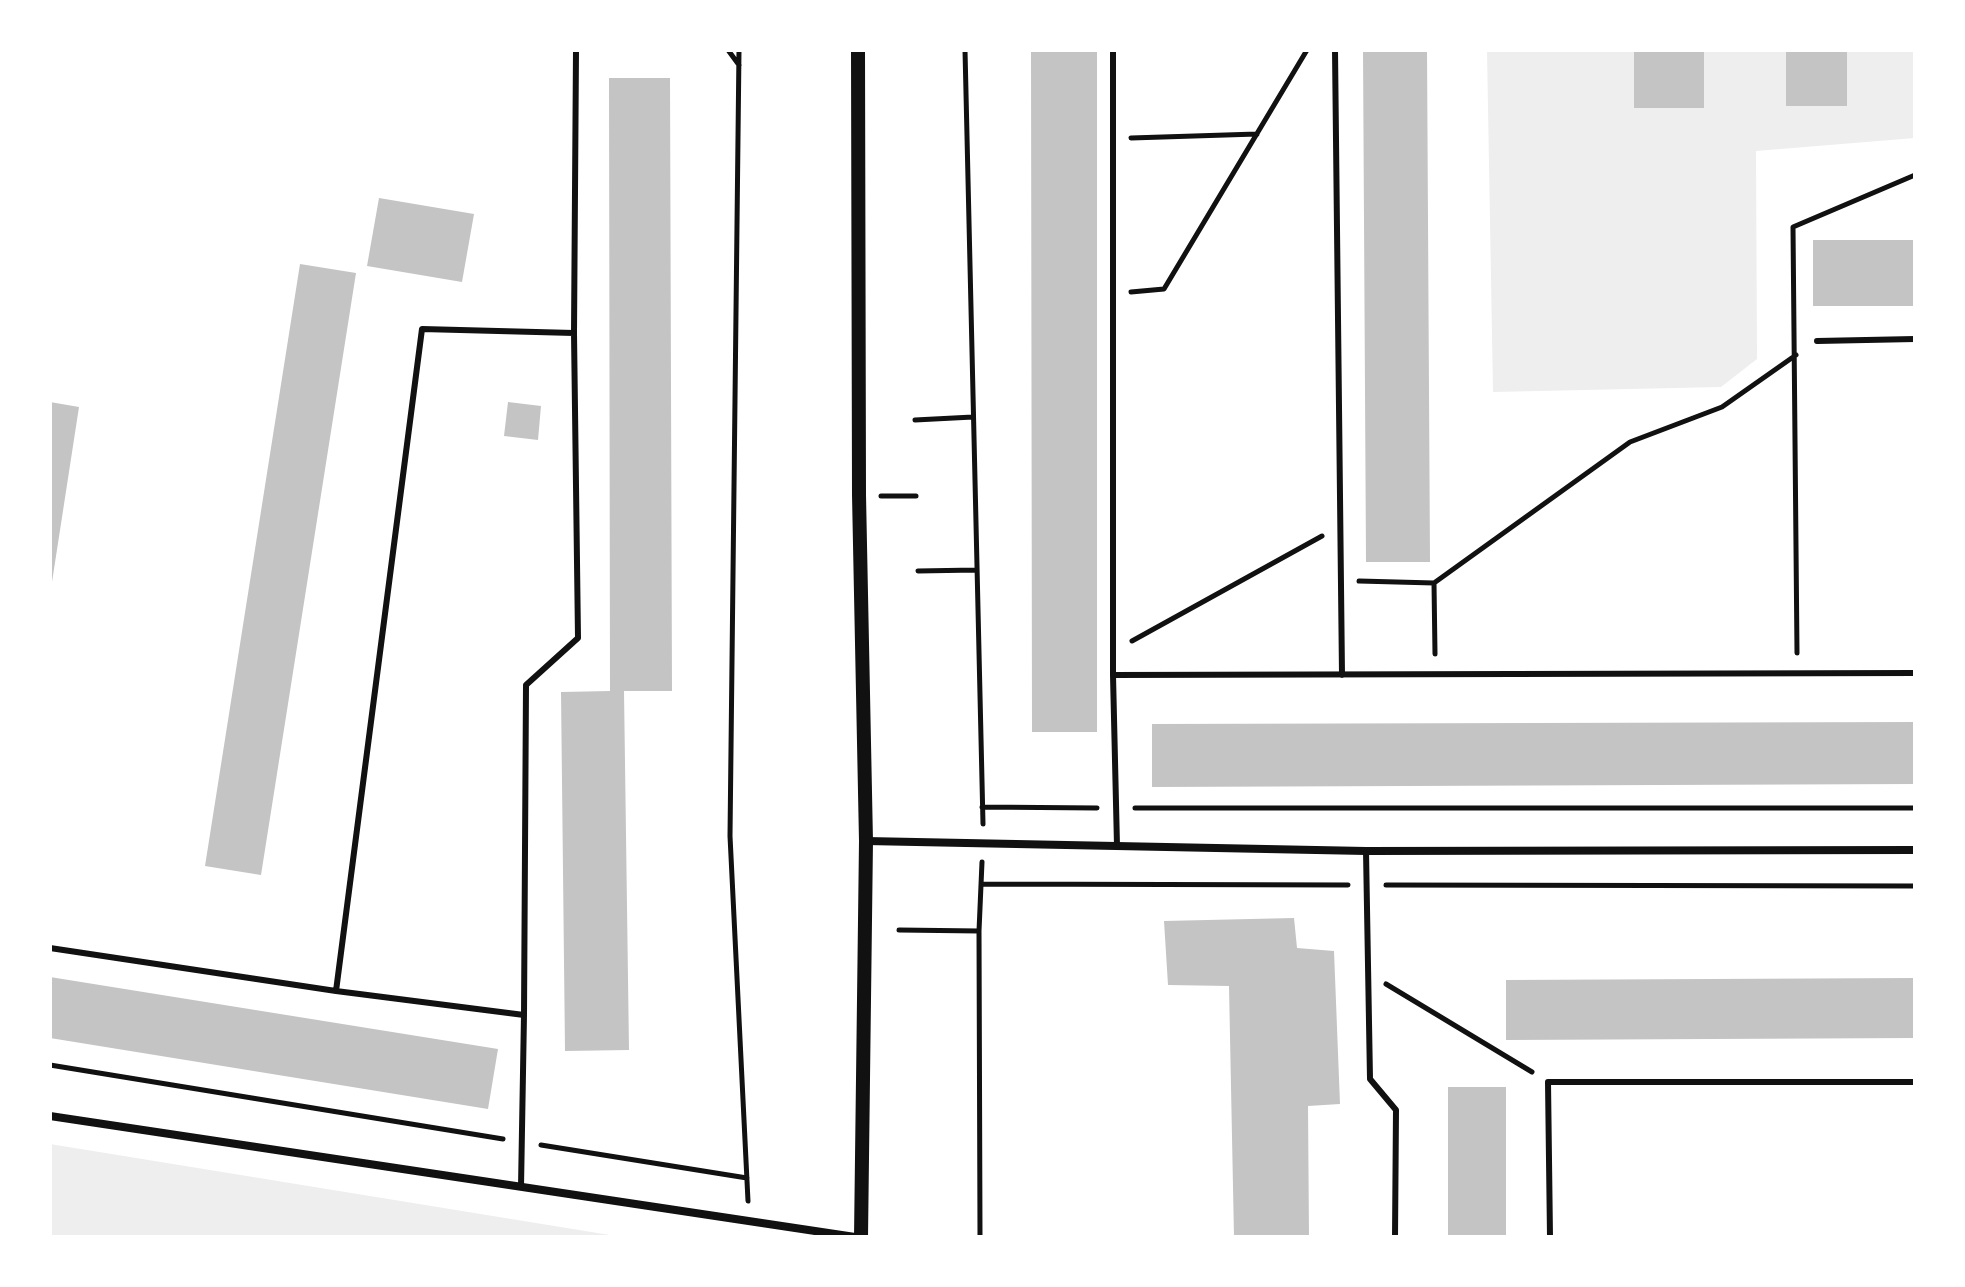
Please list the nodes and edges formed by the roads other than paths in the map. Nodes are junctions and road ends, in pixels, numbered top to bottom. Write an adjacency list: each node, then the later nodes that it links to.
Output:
1 (576, 50): 5 (lane)
2 (858, 50): 11 (street)
3 (1113, 50): 9 (lane)
4 (1335, 50): 10 (lane)
5 (574, 333): 16 (lane); 17 (lane)
6 (1915, 339): 7 (lane)
7 (1817, 341)
8 (1915, 673): 10 (lane)
9 (1113, 675): 10 (lane); 12 (lane)
10 (1342, 675)
11 (866, 841): 12 (street); 21 (street)
12 (1117, 846): 14 (street)
13 (1915, 850): 14 (street)
14 (1366, 851): 22 (lane)
15 (50, 948): 16 (lane)
16 (336, 991): 17 (lane)
17 (524, 1015): 20 (lane)
18 (1915, 1082): 23 (lane)
19 (50, 1116): 20 (street)
20 (521, 1187): 21 (street)
21 (858, 1237)
22 (1395, 1237)
23 (1550, 1237)

